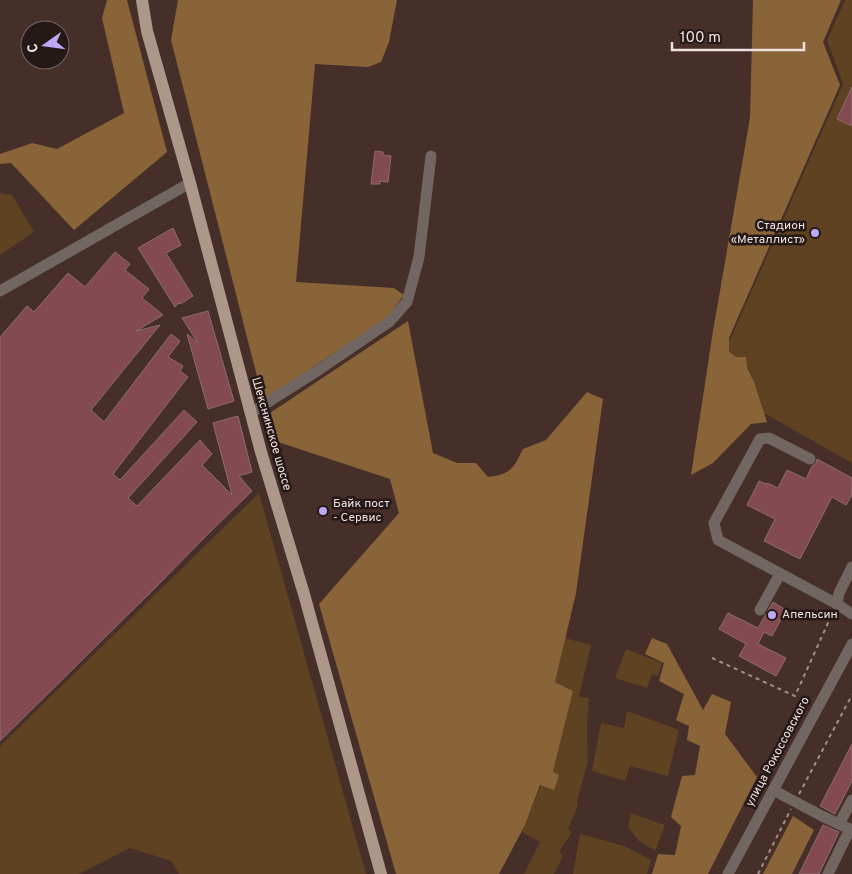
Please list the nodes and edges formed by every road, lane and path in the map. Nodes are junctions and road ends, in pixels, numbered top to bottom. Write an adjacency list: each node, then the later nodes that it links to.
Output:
1 (142, 0): 3 (main road, Шекснинское шоссе)
2 (432, 156): 5 (street)
3 (190, 184): 4 (street); 5 (main road, Шекснинское шоссе)
4 (0, 291)
5 (251, 413): 19 (main road, Шекснинское шоссе)
6 (810, 459): 8 (street)
7 (852, 567): 9 (street)
8 (780, 574): 9 (street); 10 (street)
9 (837, 604): 11 (street); 13 (path)
10 (760, 610)
11 (852, 614)
12 (852, 644): 15 (street, улица Рокоссовского)
13 (712, 658)
14 (852, 696): 17 (path)
15 (773, 790): 17 (street); 20 (street, улица Рокоссовского)
16 (852, 800): 18 (street)
17 (795, 802): 18 (street); 21 (path)
18 (847, 827): 22 (street)
19 (381, 874)
20 (728, 874)
21 (758, 874)
22 (828, 874)

